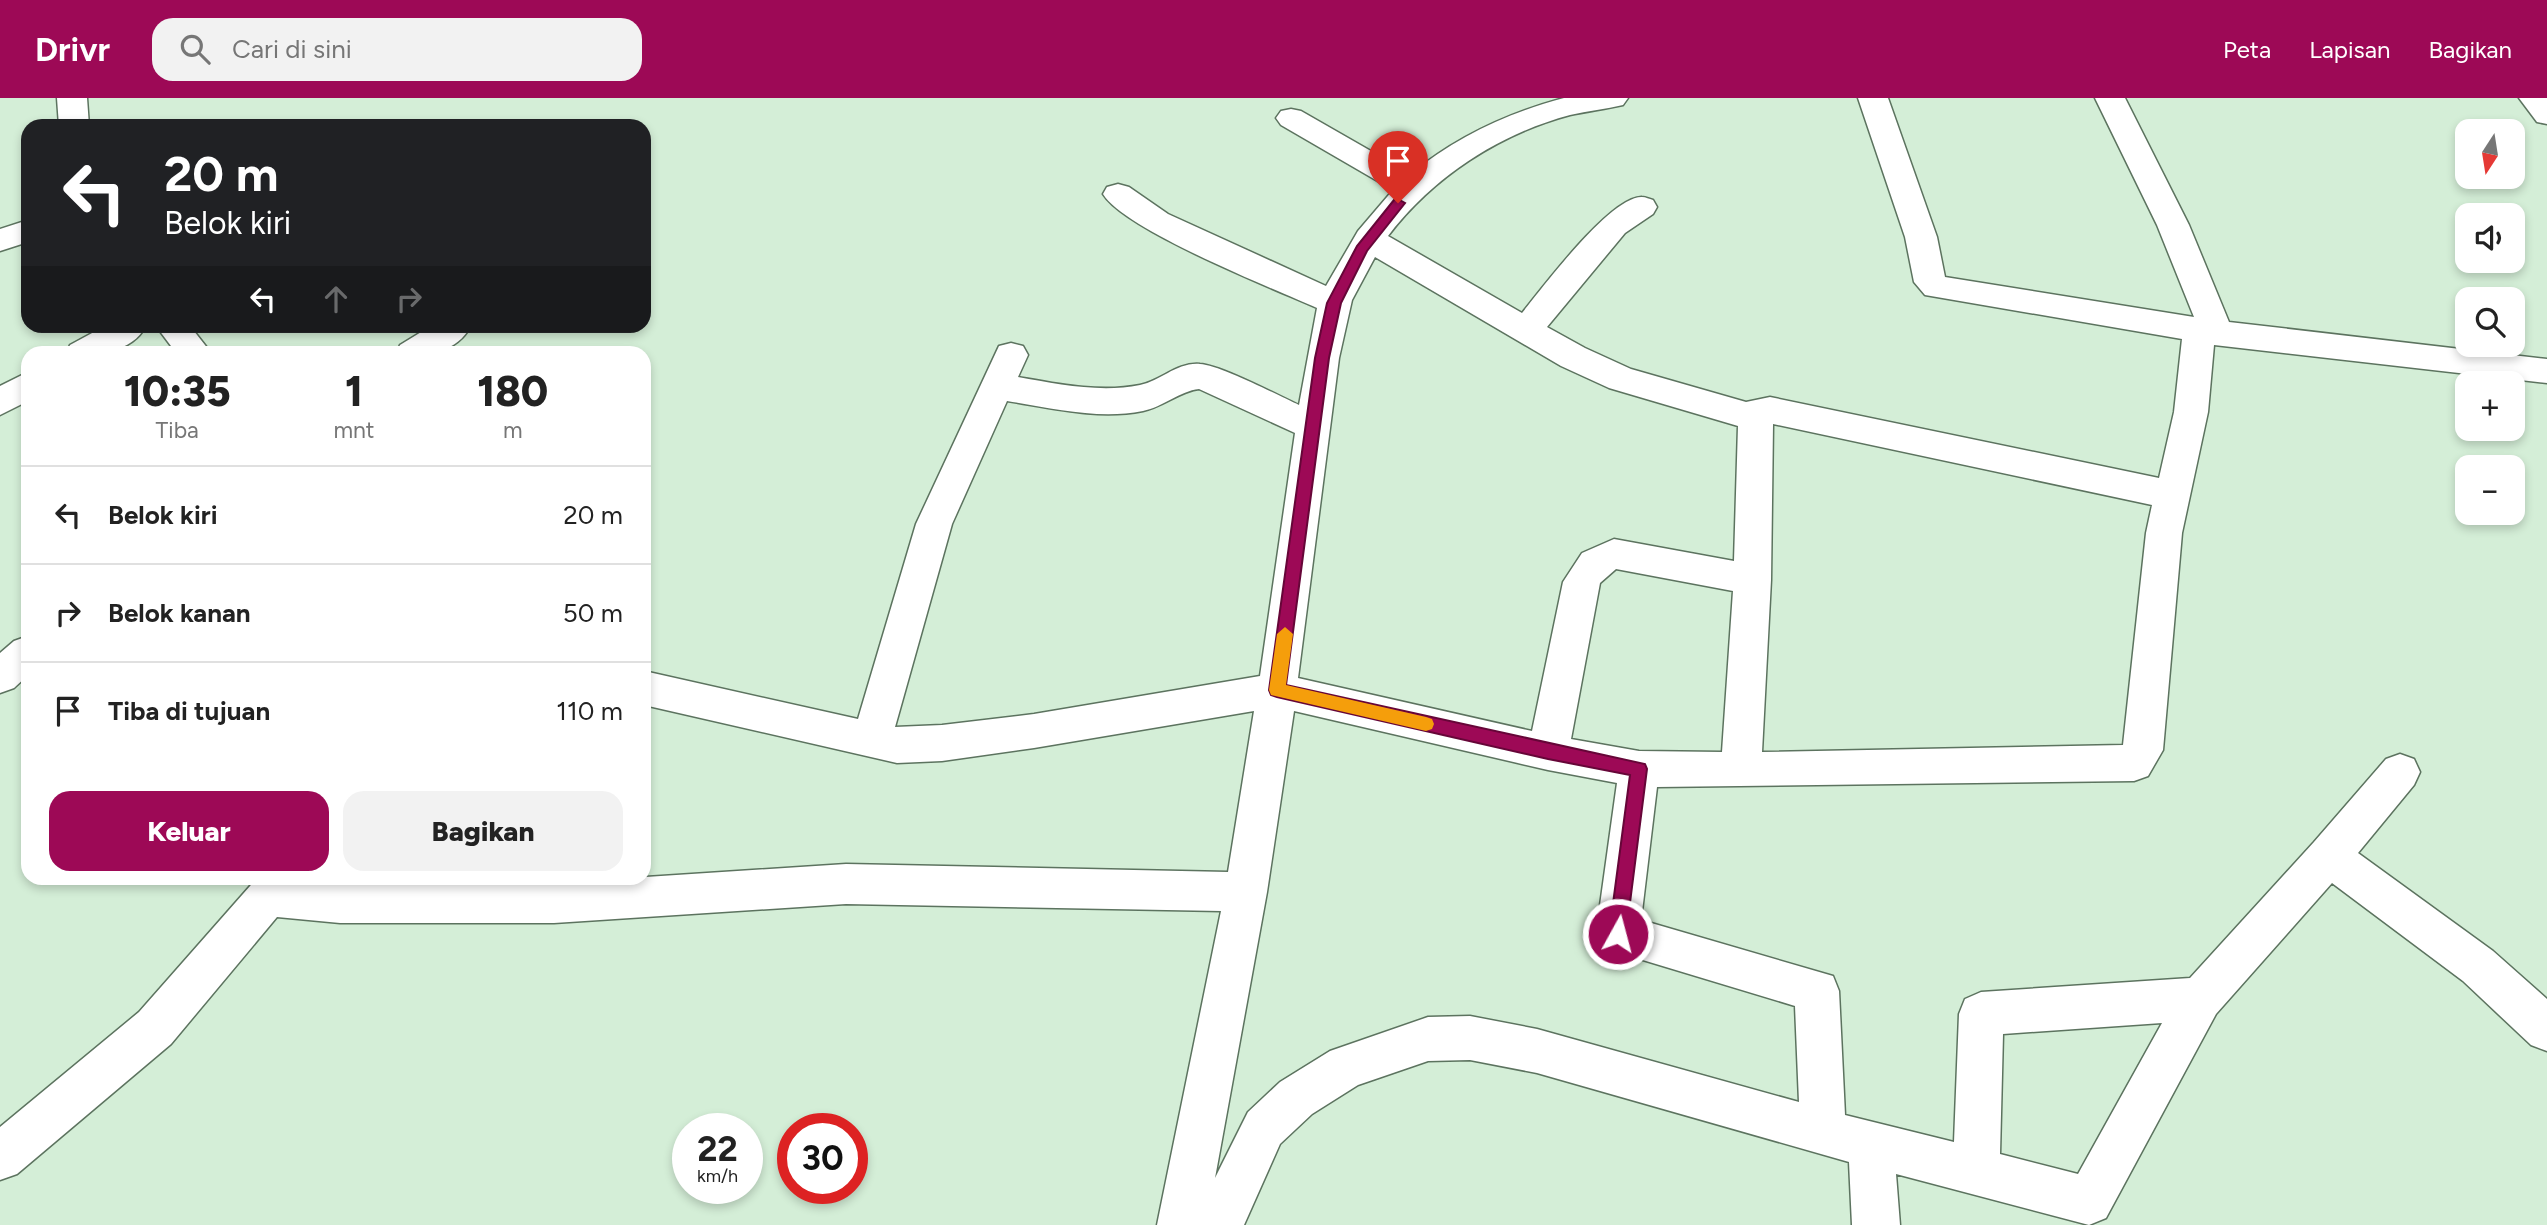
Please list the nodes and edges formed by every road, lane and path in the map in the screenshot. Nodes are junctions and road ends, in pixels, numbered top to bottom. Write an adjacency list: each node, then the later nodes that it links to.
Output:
1 (72, 98): 6 (street)
2 (1613, 98): 7 (street)
3 (1873, 98): 15 (street)
4 (2110, 98): 15 (street)
5 (1291, 118): 7 (street)
6 (74, 119)
7 (1413, 188): 11 (street)
8 (1118, 194): 13 (street)
9 (1642, 207): 14 (street)
10 (21, 233): 12 (street)
11 (1369, 239): 13 (street); 14 (street)
12 (0, 240)
13 (1334, 303): 24 (street)
14 (1527, 329): 23 (street)
15 (2208, 332): 20 (street); 25 (street)
16 (118, 333): 18 (street)
17 (444, 333): 19 (street)
18 (96, 346)
19 (424, 346)
20 (2547, 370)
21 (21, 389): 22 (street)
22 (0, 402)
23 (1755, 418): 25 (street); 26 (street)
24 (1313, 426): 30 (street); 31 (street)
25 (2172, 495): 34 (street)
26 (1752, 580): 32 (street); 34 (street)
27 (21, 658): 28 (street)
28 (0, 676)
29 (651, 690): 31 (street)
30 (1277, 690): 31 (street); 32 (street); 38 (street)
31 (872, 740)
32 (1548, 752): 33 (street)
33 (1639, 769): 34 (street); 41 (street)
34 (1741, 770)
35 (2400, 772): 36 (street)
36 (2329, 856): 39 (street); 40 (street)
37 (277, 888): 38 (street); 43 (street)
38 (1246, 892): 45 (street)
39 (2200, 999): 44 (street); 44 (street)
40 (2547, 1029)
41 (1823, 1132): 42 (street); 46 (street)
42 (1871, 1144): 44 (street); 47 (street)
43 (0, 1157)
44 (1976, 1170)
45 (1181, 1225)
46 (1220, 1225)
47 (1876, 1225)

